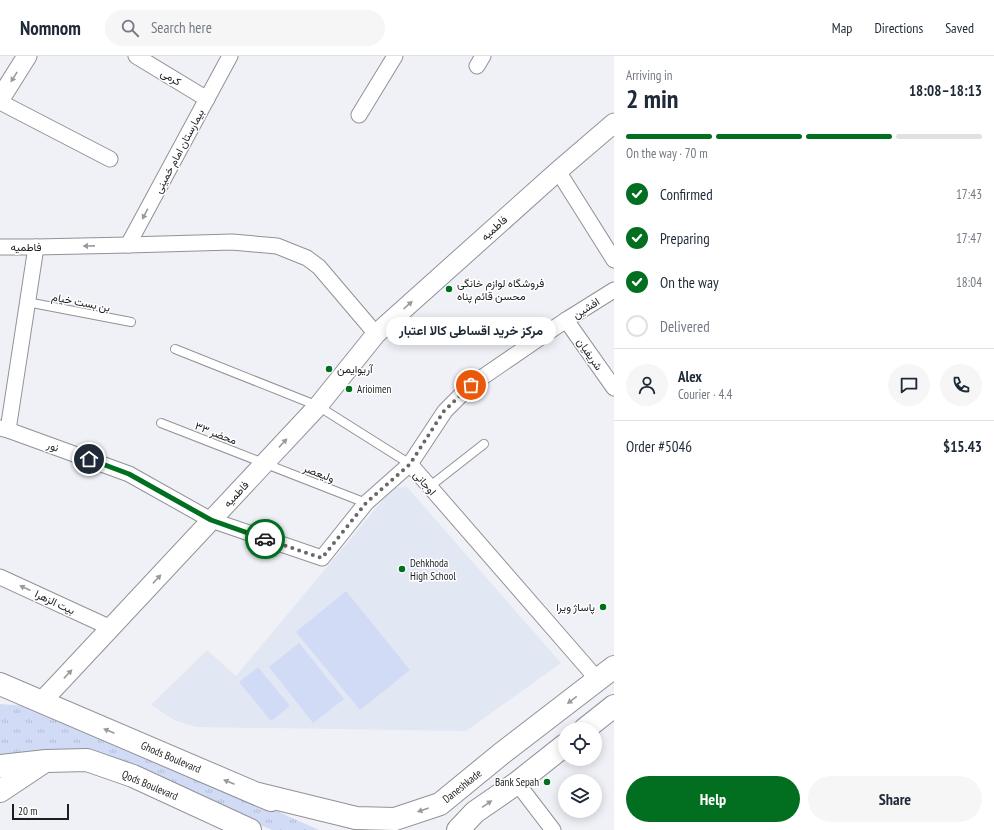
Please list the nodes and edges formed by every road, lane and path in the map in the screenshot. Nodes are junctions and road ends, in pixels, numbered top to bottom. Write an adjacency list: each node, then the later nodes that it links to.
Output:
1 (27, 56): 6 (street, one-way to 6)
2 (136, 56): 5 (street, کرمی)
3 (230, 56): 5 (street, بیمارستان امام خمینی)
4 (395, 56): 7 (street)
5 (207, 99): 11 (street, بیمارستان امام خمینی, one-way to 11)
6 (0, 100): 9 (street)
7 (359, 115)
8 (614, 123): 10 (street, فاطمیه)
9 (110, 159)
10 (558, 171): 14 (street); 19 (street, فاطمیه, one-way to 10)
11 (128, 245): 13 (street, فاطمیه, one-way to 13); 19 (street, فاطمیه)
12 (0, 247): 13 (street, فاطمیه)
13 (36, 247): 16 (street)
14 (614, 260)
15 (614, 290): 17 (street, افشین)
16 (27, 302): 18 (lane, بن بست خیام); 24 (street)
17 (566, 320): 21 (street, شریفیان); 27 (street, افشین)
18 (131, 322)
19 (376, 334): 22 (street, فاطمیه)
20 (175, 349): 22 (lane, اوجانی)
21 (614, 388)
22 (318, 406): 26 (street, فاطمیه, one-way to 22); 27 (lane, اوجانی)
23 (160, 423): 26 (lane, محضر ۳۳)
24 (4, 429): 30 (street, نور)
25 (484, 444): 28 (lane)
26 (264, 463): 29 (lane, ولیعصر); 30 (street, فاطمیه)
27 (410, 464): 28 (street, اوجانی); 29 (street, افشین)
28 (429, 487): 34 (street, اوجانی)
29 (366, 503): 31 (street, افشین)
30 (211, 520): 31 (street, نور); 33 (street, فاطمیه, one-way to 30)
31 (322, 558)
32 (0, 577): 33 (street, بیت الزهرا, one-way to 32)
33 (111, 628): 37 (street, فاطمیه, one-way to 33)
34 (606, 674): 45 (main road, Daneshkade, one-way to 45)
35 (0, 684): 37 (main road, Ghods Boulevard)
36 (0, 697): 37 (main road)
37 (41, 702): 45 (main road, Ghods Boulevard, one-way to 37)
38 (614, 706): 39 (main road)
39 (594, 722)
40 (558, 751): 43 (main road)
41 (46, 761): 42 (main road, Qods Boulevard); 44 (main road); 46 (main road, Qods Boulevard)
42 (0, 766)
43 (517, 783): 48 (main road, one-way to 43); 49 (street)
44 (0, 791)
45 (258, 794): 47 (main road, Ghods Boulevard)
46 (250, 830)
47 (342, 830)
48 (458, 830)
49 (553, 830)

